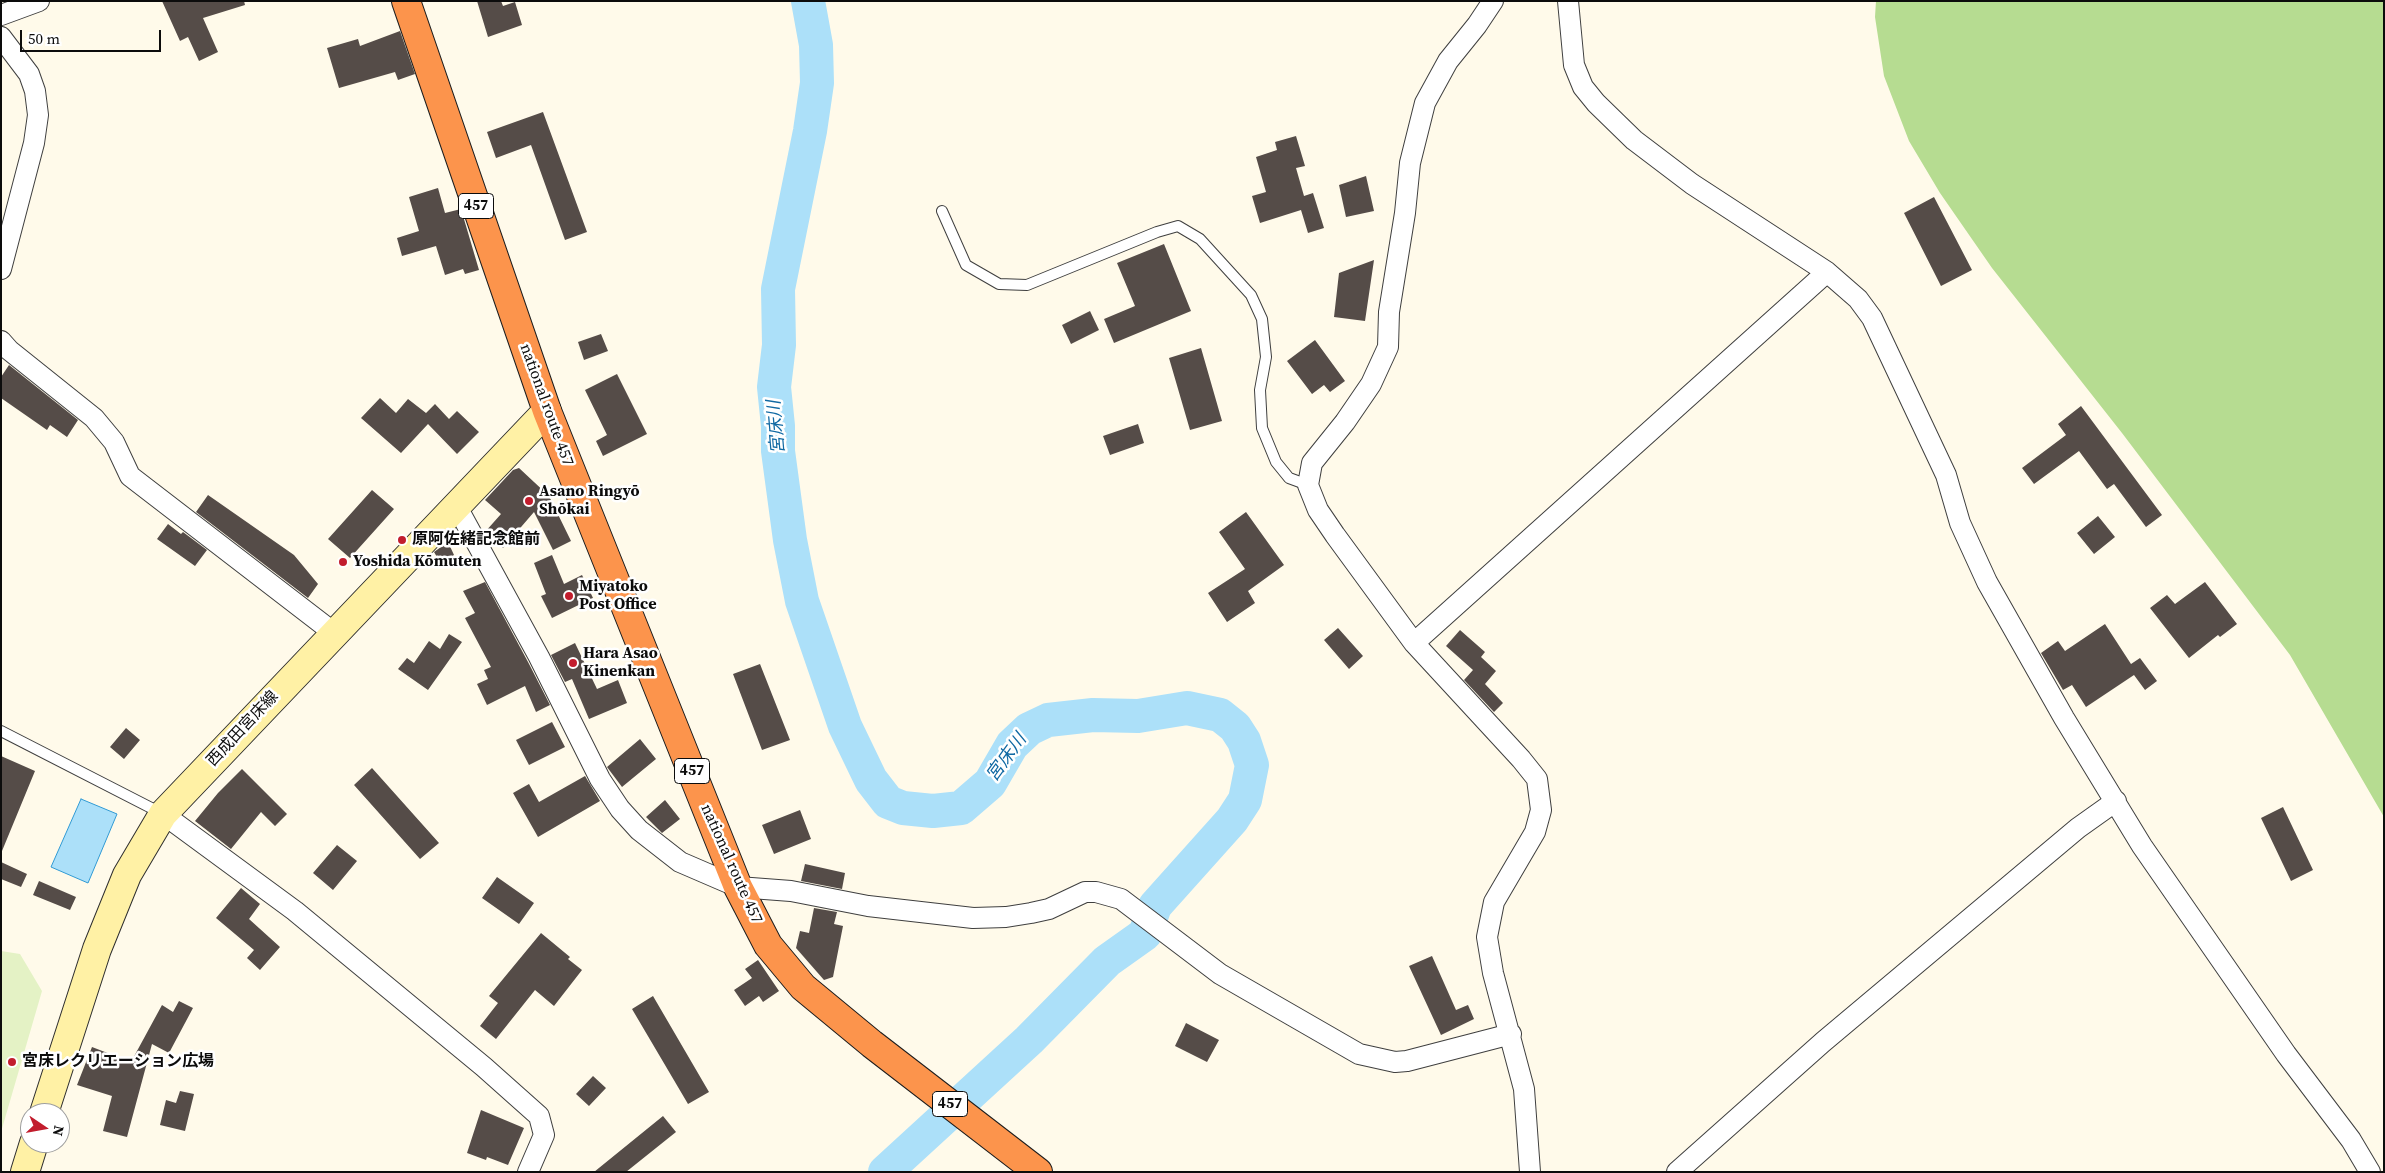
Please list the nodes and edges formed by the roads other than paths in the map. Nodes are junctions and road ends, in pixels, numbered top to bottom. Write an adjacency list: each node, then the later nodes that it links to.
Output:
1 (39, 1): 5 (street)
2 (406, 1): 11 (highway, national route 457 / 457)
3 (1493, 1): 12 (street)
4 (1568, 1): 9 (street)
5 (1, 15)
6 (1, 37): 8 (street)
7 (942, 211): 12 (lane)
8 (1, 269)
9 (1827, 272): 15 (street); 17 (street)
10 (1, 341): 14 (street)
11 (547, 411): 13 (main road, 西成田宮床線); 19 (highway, national route 457 / 457)
12 (1308, 486): 15 (street)
13 (457, 507): 14 (main road, 西成田宮床線); 19 (street)
14 (334, 633): 18 (main road, 西成田宮床線)
15 (1414, 643): 20 (street)
16 (1, 731): 18 (lane)
17 (2116, 801): 27 (street); 28 (street)
18 (163, 814): 21 (main road, 西成田宮床線); 24 (street)
19 (738, 887): 20 (street); 25 (highway, national route 457 / 457)
20 (1511, 1034): 26 (street)
21 (47, 1103)
22 (31, 1153): 23 (main road)
23 (25, 1172)
24 (528, 1172)
25 (1038, 1172)
26 (1530, 1172)
27 (1677, 1172)
28 (2370, 1172)

